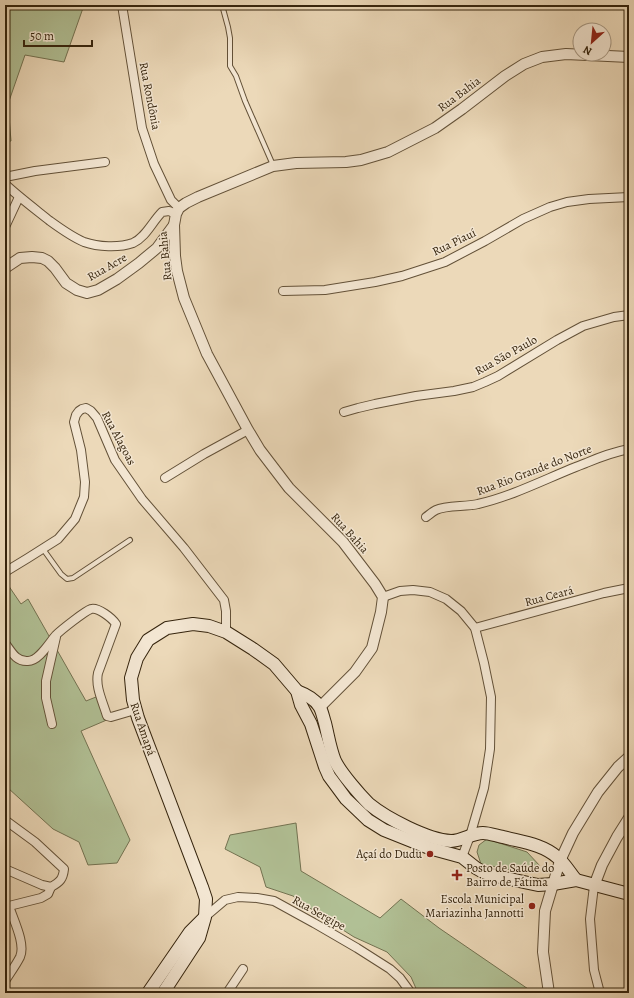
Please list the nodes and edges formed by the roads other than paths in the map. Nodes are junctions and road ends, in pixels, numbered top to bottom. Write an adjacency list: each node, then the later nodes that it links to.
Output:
1 (122, 5): 10 (street, Rua Rondônia)
2 (222, 5): 5 (lane)
3 (629, 57): 5 (street, Rua Bahia)
4 (104, 162): 6 (street)
5 (274, 166): 10 (street, Rua Bahia)
6 (5, 177)
7 (5, 184): 8 (street)
8 (19, 197): 10 (street); 12 (street)
9 (629, 197): 14 (street, Rua Piauí)
10 (178, 211): 11 (street, Rua Bahia)
11 (174, 225): 13 (street, Rua Acre); 17 (street, Rua Bahia)
12 (5, 227)
13 (5, 268)
14 (284, 291)
15 (629, 315): 16 (street, Rua São Paulo)
16 (344, 412)
17 (248, 430): 19 (street); 25 (street, Rua Bahia)
18 (629, 449): 20 (street, Rua Rio Grande do Norte)
19 (165, 478)
20 (426, 517)
21 (130, 540): 22 (lane)
22 (43, 549): 23 (street, Rua Alagoas); 27 (street, Rua Alagoas)
23 (5, 572)
24 (629, 588): 26 (street, Rua Ceará)
25 (382, 597): 26 (street); 31 (street)
26 (475, 628): 42 (street)
27 (226, 632): 30 (main road, Rua Amapá); 32 (main road, Rua Amapá)
28 (57, 634): 29 (street); 32 (street); 34 (street)
29 (5, 643)
30 (297, 691): 31 (main road, Rua Amapá); 35 (main road, Rua Amapá)
31 (320, 706): 33 (main road)
32 (135, 710): 53 (main road, Rua Amapá)
33 (324, 720): 35 (main road); 37 (main road)
34 (52, 724)
35 (311, 724): 37 (main road, Rua Amapá)
36 (629, 757): 45 (street)
37 (330, 764): 38 (main road); 39 (main road)
38 (370, 804): 39 (main road); 43 (main road)
39 (361, 814): 43 (main road)
40 (629, 818): 49 (street)
41 (5, 820): 50 (street)
42 (470, 836): 43 (main road); 44 (street); 45 (main road)
43 (430, 843): 44 (main road)
44 (462, 857): 48 (main road)
45 (560, 861): 47 (main road); 48 (street)
46 (5, 869): 50 (street)
47 (576, 880): 48 (main road); 49 (main road)
48 (553, 884): 59 (street)
49 (594, 886): 51 (main road); 60 (street)
50 (51, 887): 52 (street)
51 (629, 894)
52 (7, 906): 55 (street)
53 (205, 917): 56 (main road, Rua Amapá); 58 (street, Rua Sergipe)
54 (243, 969): 57 (street)
55 (5, 981)
56 (156, 991)
57 (227, 993)
58 (411, 993)
59 (549, 993)
60 (600, 993)

